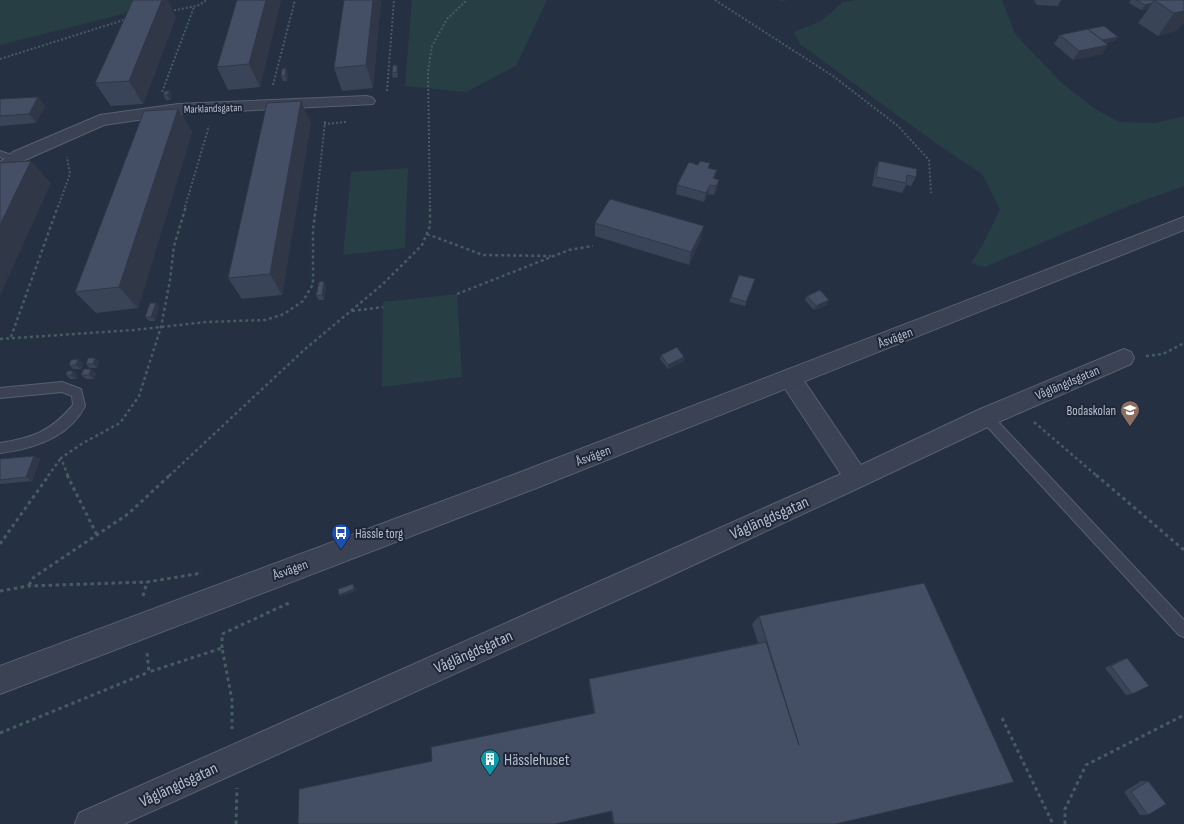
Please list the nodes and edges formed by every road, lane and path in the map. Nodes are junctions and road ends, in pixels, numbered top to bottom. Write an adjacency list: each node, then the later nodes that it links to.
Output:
1 (208, 0): 6 (path)
2 (295, 0): 13 (path)
3 (394, 0): 10 (path)
4 (466, 0): 23 (path)
5 (715, 0): 21 (path)
6 (194, 7): 7 (path); 15 (path)
7 (168, 11)
8 (127, 19): 9 (path)
9 (0, 59)
10 (386, 97)
11 (367, 102): 12 (street, Marklandsgatan)
12 (327, 103): 13 (street, Marklandsgatan); 17 (path)
13 (268, 105): 14 (street, Marklandsgatan)
14 (215, 108): 15 (street, Marklandsgatan); 29 (path)
15 (154, 112): 18 (street, Marklandsgatan)
16 (350, 122): 17 (path)
17 (324, 124): 29 (path)
18 (58, 138): 19 (street, Marklandsgatan); 30 (path)
19 (7, 156): 20 (street, Marklandsgatan)
20 (0, 170)
21 (931, 193)
22 (1184, 223): 34 (street, Åsvägen)
23 (427, 234): 25 (path); 28 (path)
24 (593, 246): 25 (path)
25 (554, 256): 26 (path)
26 (457, 294)
27 (383, 307): 28 (path)
28 (351, 311): 41 (path)
29 (160, 327): 30 (path); 39 (path)
30 (12, 337): 31 (path)
31 (0, 339)
32 (1184, 343): 33 (path)
33 (1124, 358): 36 (street, Våglängdsgatan)
34 (790, 378): 40 (street); 49 (street, Åsvägen)
35 (0, 393): 38 (lane)
36 (1014, 405): 37 (street, Våglängdsgatan); 43 (path)
37 (986, 417): 40 (street, Våglängdsgatan); 50 (lane)
38 (0, 448)
39 (62, 458): 41 (path); 42 (path)
40 (857, 478): 57 (street, Våglängdsgatan)
41 (97, 535): 46 (path)
42 (0, 544)
43 (1184, 550)
44 (209, 572): 45 (path)
45 (147, 582): 46 (path); 49 (path)
46 (28, 586): 47 (path)
47 (0, 591)
48 (291, 602): 51 (path)
49 (145, 623): 52 (path); 53 (street, Åsvägen)
50 (1184, 630)
51 (222, 648): 52 (path); 57 (path)
52 (149, 672): 56 (path)
53 (0, 680)
54 (1184, 715): 60 (path)
55 (1002, 718): 59 (path)
56 (0, 733)
57 (233, 759): 58 (street, Våglängdsgatan)
58 (90, 824)
59 (1053, 824)
60 (1065, 824)

